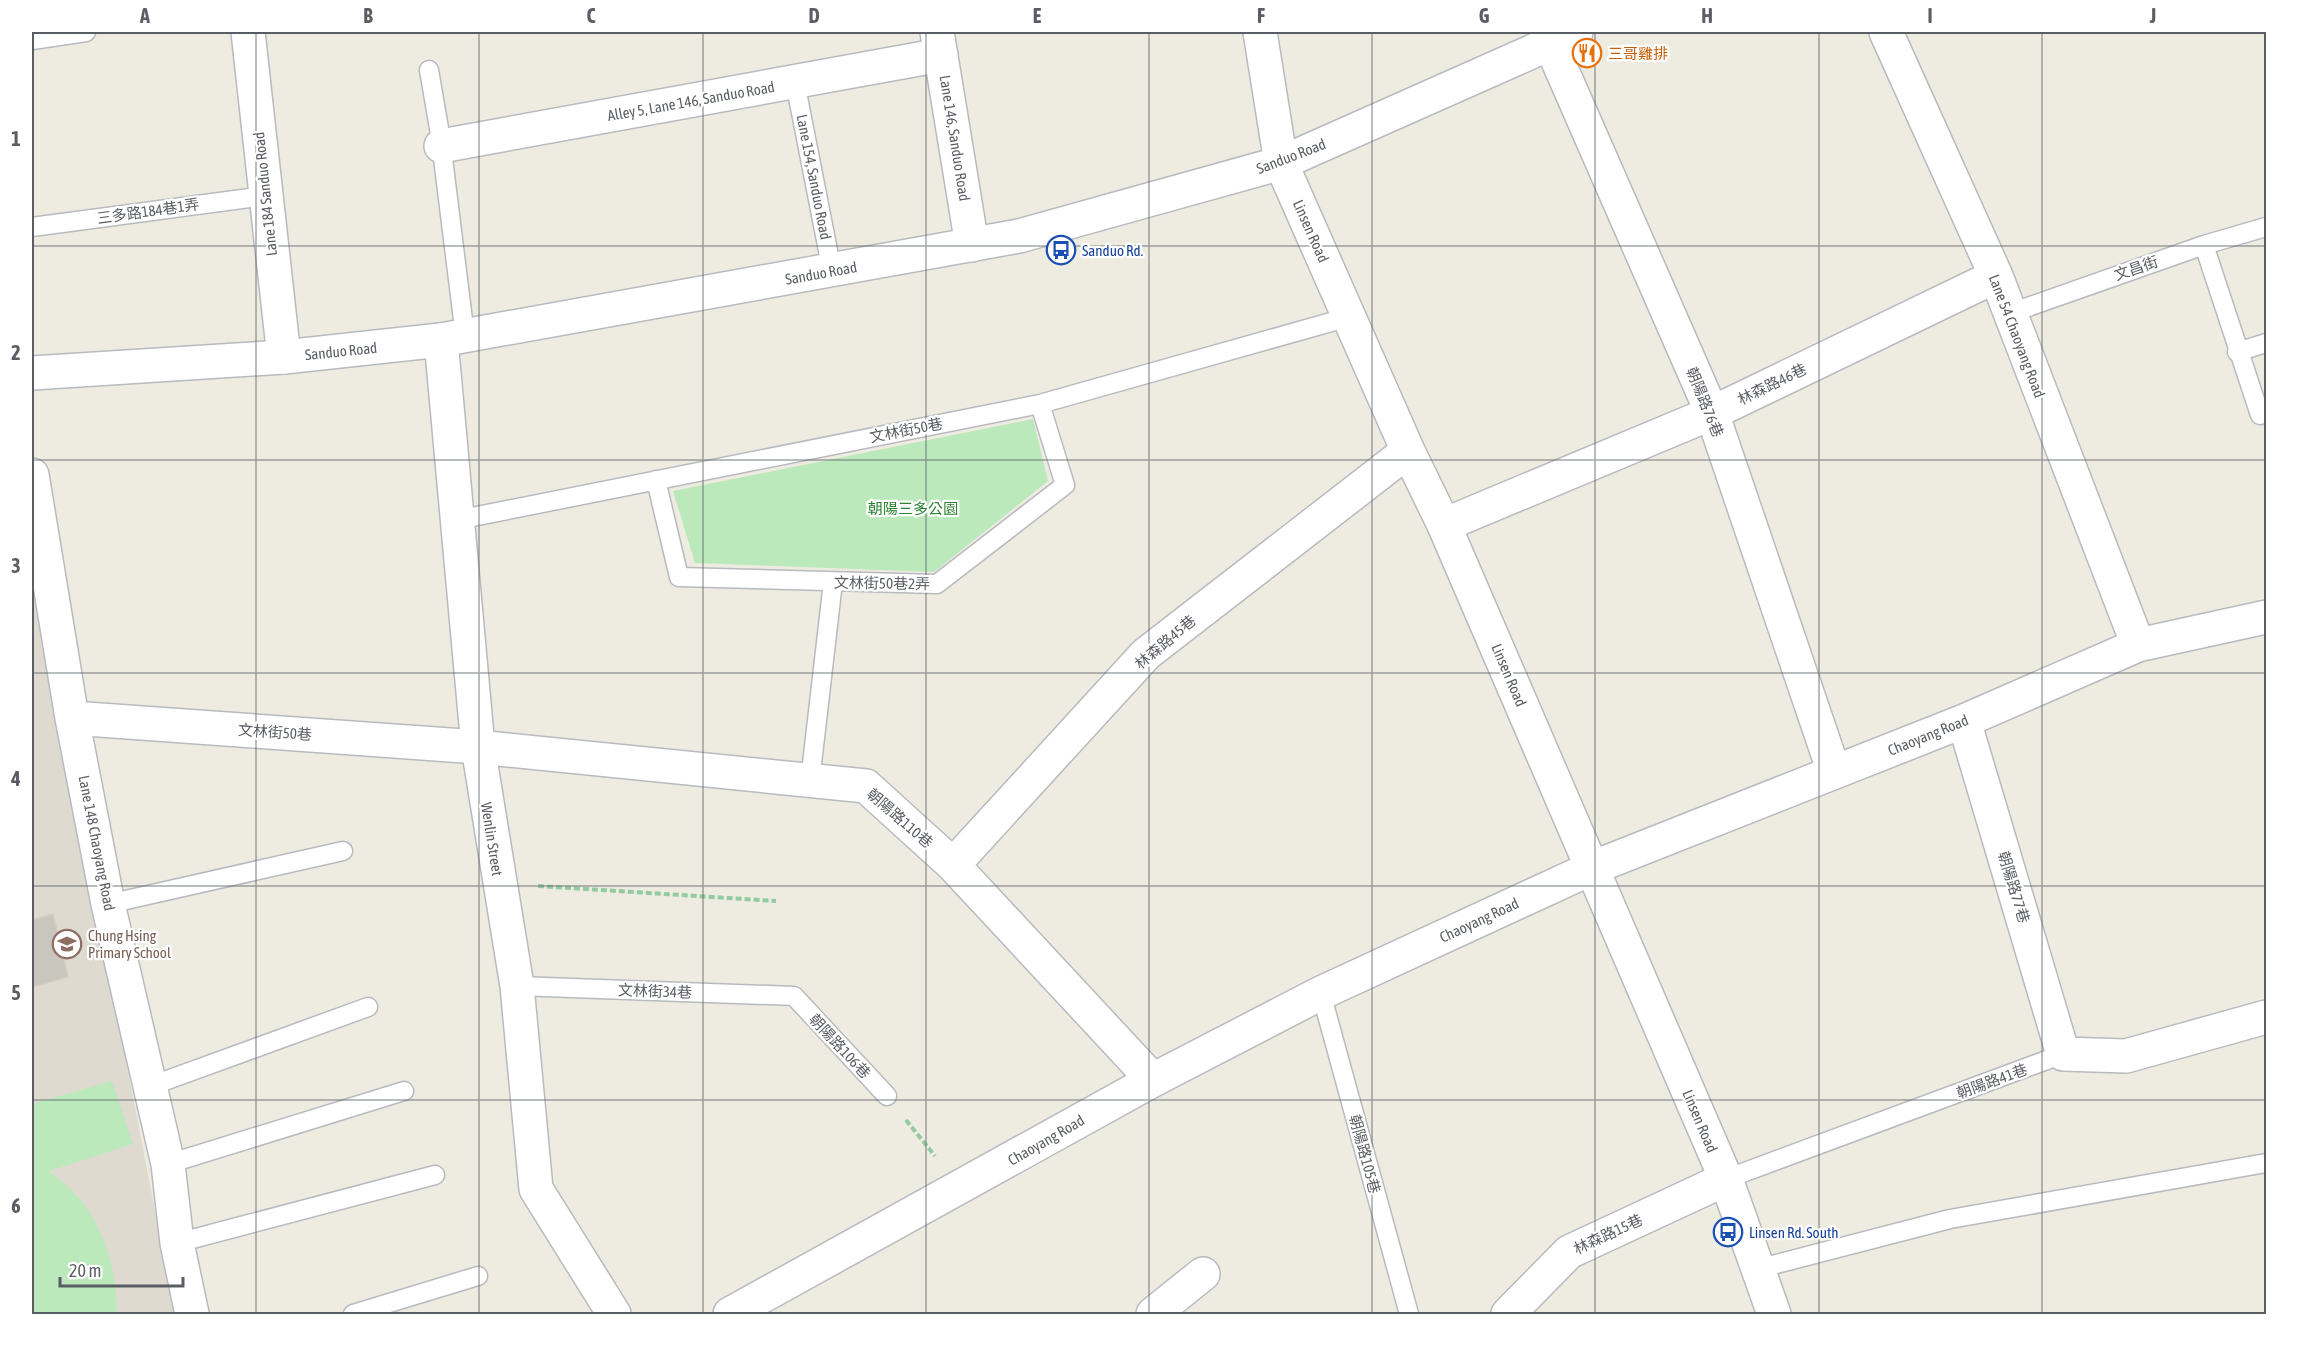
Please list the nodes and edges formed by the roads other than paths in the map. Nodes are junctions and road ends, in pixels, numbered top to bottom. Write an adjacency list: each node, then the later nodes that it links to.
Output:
1 (86, 32): 6 (lane)
2 (248, 32): 12 (street, Lane 184 Sanduo Road)
3 (1260, 32): 11 (street, Linsen Road)
4 (1886, 32): 18 (street, Lane 54 Chaoyang Road)
5 (1563, 37): 11 (street, Sanduo Road); 27 (street, 朝陽路76巷)
6 (32, 40)
7 (939, 43): 9 (street, Alley 5, Lane 146, Sanduo Road); 15 (street, Lane 146, Sanduo Road)
8 (429, 70): 10 (lane)
9 (795, 82): 10 (street, Alley 5, Lane 146, Sanduo Road); 17 (lane, Lane 154, Sanduo Road)
10 (441, 146): 21 (lane)
11 (1281, 163): 15 (street, Sanduo Road); 20 (street, Linsen Road)
12 (264, 196): 13 (lane, 三多路184巷1弄); 24 (street, Lane 184 Sanduo Road)
13 (32, 227)
14 (2266, 227): 16 (lane, 文昌街)
15 (972, 245): 17 (street, Sanduo Road)
16 (2204, 245): 19 (lane, 文昌街); 23 (lane)
17 (832, 271): 21 (street, Sanduo Road)
18 (1996, 276): 19 (street, Lane 54 Chaoyang Road); 27 (street, 林森路46巷)
19 (2008, 314): 36 (street, Lane 54 Chaoyang Road)
20 (1349, 317): 26 (lane, 文林街50巷); 29 (street, Linsen Road)
21 (453, 338): 24 (street, Sanduo Road); 32 (street, Wenlin Street)
22 (2266, 343): 23 (lane)
23 (2237, 352): 28 (lane)
24 (284, 357): 25 (street, Sanduo Road)
25 (32, 373)
26 (1040, 404): 31 (lane, 文林街50巷); 34 (lane, 文林街50巷2弄)
27 (1712, 413): 33 (street, 林森路46巷); 40 (street, 朝陽路76巷)
28 (2260, 415)
29 (1408, 452): 33 (street, Linsen Road); 43 (street, 林森路45巷)
30 (32, 475): 37 (street, Lane 148 Chaoyang Road)
31 (656, 480): 32 (lane, 文林街50巷); 34 (lane, 文林街50巷2弄)
32 (458, 520): 39 (street, Wenlin Street)
33 (1444, 525): 44 (street, Linsen Road)
34 (833, 582): 41 (lane)
35 (2266, 618): 36 (street, Chaoyang Road)
36 (2138, 645): 38 (street, Chaoyang Road)
37 (72, 718): 39 (street, 文林街50巷); 45 (street, Lane 148 Chaoyang Road)
38 (1964, 721): 40 (street, Chaoyang Road); 51 (street, 朝陽路77巷)
39 (478, 747): 41 (street, 朝陽路110巷); 46 (street, Wenlin Street)
40 (1834, 772): 44 (street, Chaoyang Road)
41 (810, 781): 43 (street, 朝陽路110巷)
42 (344, 851): 45 (lane)
43 (953, 865): 52 (street, 朝陽路110巷)
44 (1592, 868): 47 (street, Chaoyang Road); 59 (street, Linsen Road)
45 (108, 904): 53 (street, Lane 148 Chaoyang Road)
46 (517, 986): 48 (lane, 文林街34巷); 66 (street, Wenlin Street)
47 (1321, 993): 52 (street, Chaoyang Road); 69 (lane, 朝陽路105巷)
48 (794, 996): 55 (lane, 朝陽路106巷)
49 (368, 1007): 53 (lane)
50 (2266, 1017): 51 (street, 朝陽路41巷)
51 (2063, 1054): 59 (lane, 朝陽路41巷)
52 (1153, 1080): 67 (street, Chaoyang Road)
53 (148, 1087): 57 (street, Lane 148 Chaoyang Road)
54 (404, 1091): 57 (lane)
55 (887, 1096)
56 (2266, 1163): 61 (lane)
57 (168, 1164): 60 (street, Lane 148 Chaoyang Road)
58 (435, 1175): 60 (lane)
59 (1725, 1179): 61 (street, Linsen Road); 70 (street, 林森路15巷)
60 (177, 1243): 64 (street, Lane 148 Chaoyang Road)
61 (1757, 1269): 71 (street, Linsen Road)
62 (1203, 1274): 68 (street)
63 (478, 1276): 65 (lane)
64 (192, 1314)
65 (353, 1314)
66 (614, 1314)
67 (730, 1314)
68 (1153, 1314)
69 (1409, 1314)
70 (1508, 1314)
71 (1774, 1314)

